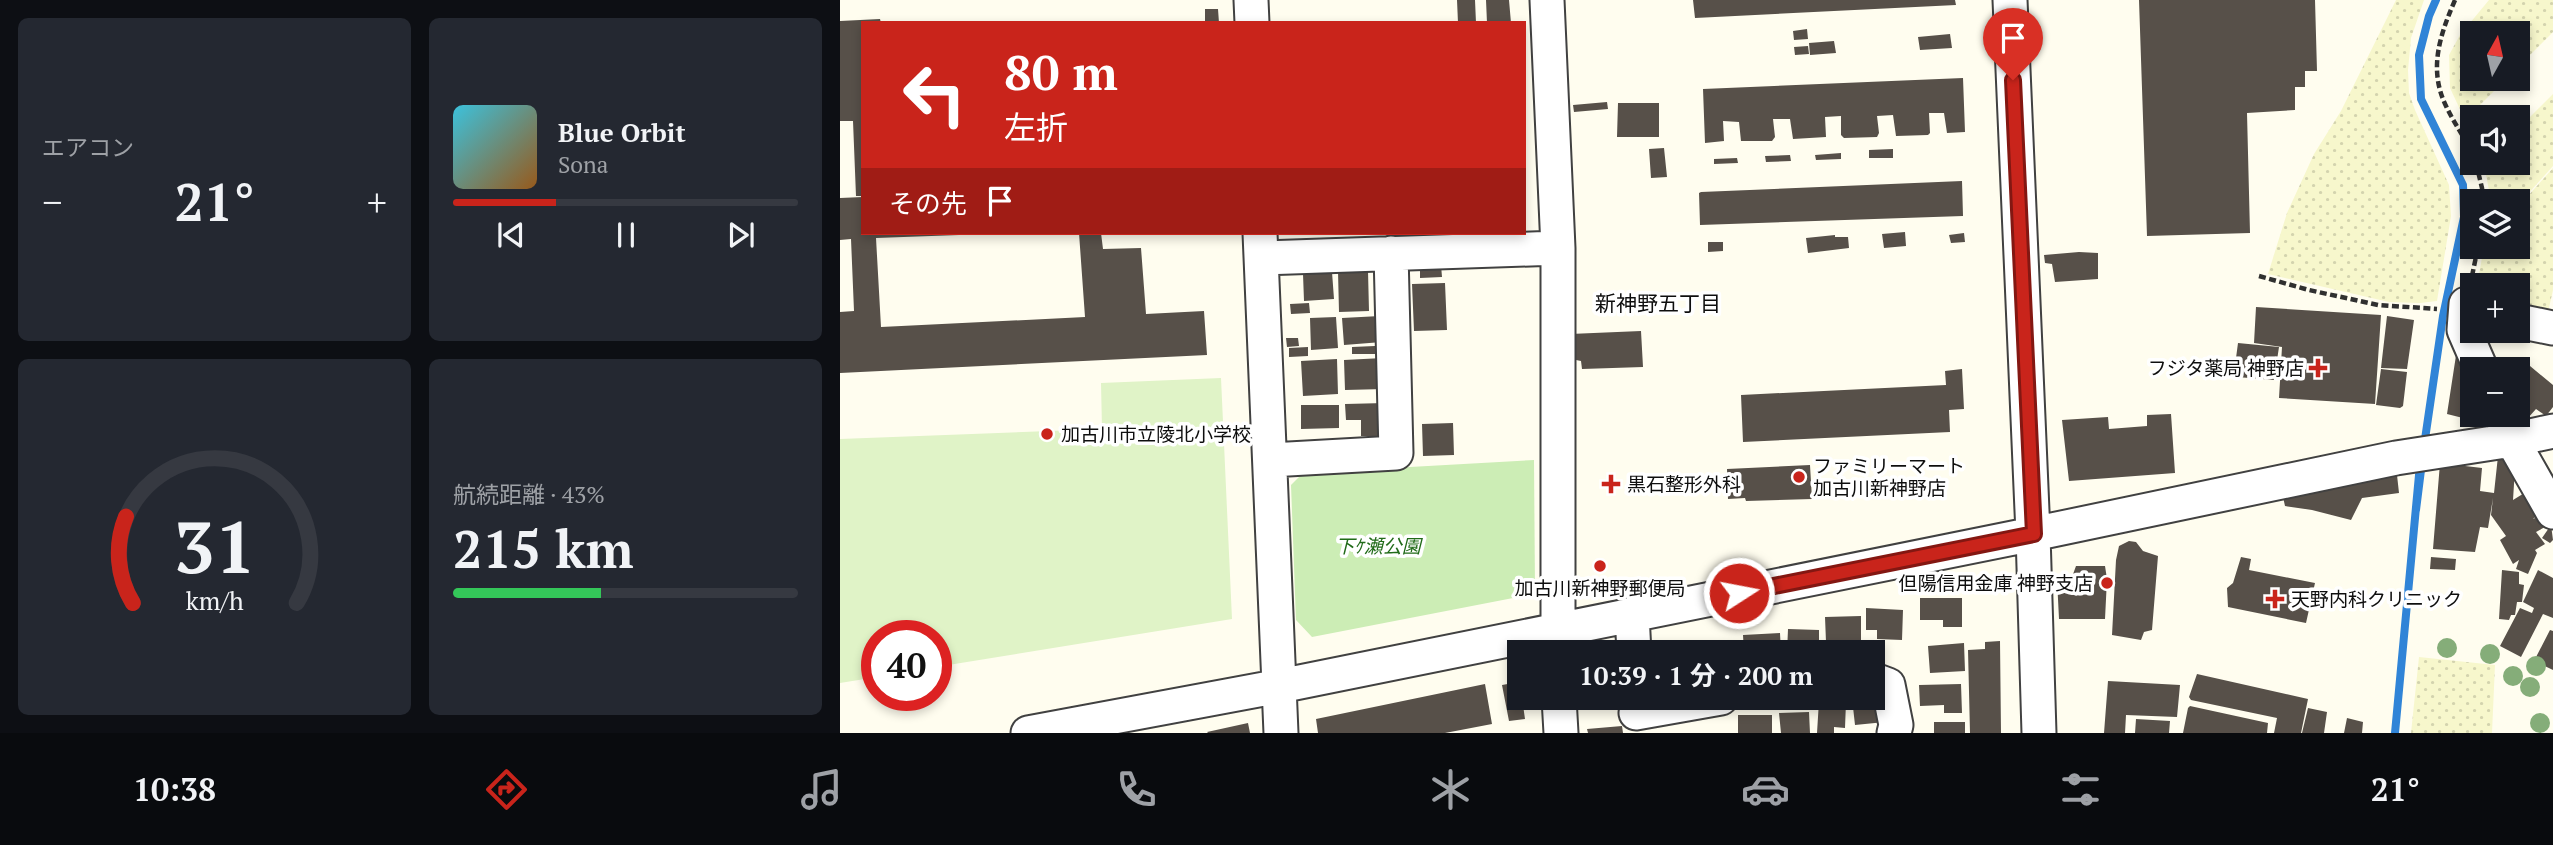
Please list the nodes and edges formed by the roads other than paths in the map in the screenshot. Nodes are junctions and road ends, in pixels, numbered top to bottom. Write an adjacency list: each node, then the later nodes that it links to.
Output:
1 (1251, 0): 4 (street)
2 (1547, 0): 6 (street)
3 (2010, 0): 14 (street)
4 (1252, 21)
5 (1261, 245): 7 (street); 12 (street)
6 (1559, 248): 7 (street); 16 (street)
7 (1391, 253): 12 (street)
8 (2530, 323): 9 (street)
9 (2553, 328)
10 (2506, 427): 11 (street); 13 (street); 14 (street)
11 (2553, 431)
12 (1270, 460): 21 (street)
13 (2553, 512)
14 (2034, 534): 15 (street); 29 (street)
15 (1632, 614): 17 (street); 18 (street)
16 (1557, 640)
17 (1560, 640)
18 (1633, 640)
19 (1507, 649): 21 (street)
20 (1885, 684): 28 (street)
21 (1280, 686): 25 (street); 26 (street)
22 (1560, 710): 27 (street)
23 (1661, 710): 24 (street)
24 (1636, 715)
25 (1028, 733)
26 (1282, 733)
27 (1561, 733)
28 (1894, 733)
29 (2039, 733)

